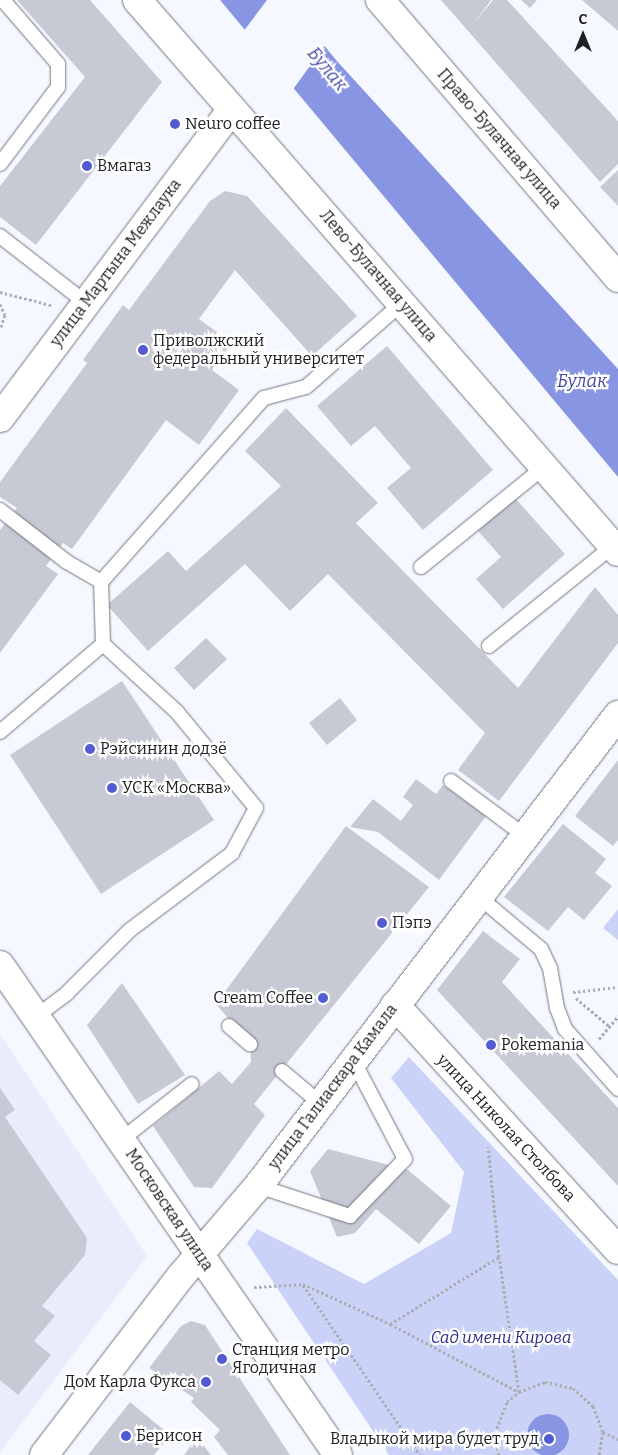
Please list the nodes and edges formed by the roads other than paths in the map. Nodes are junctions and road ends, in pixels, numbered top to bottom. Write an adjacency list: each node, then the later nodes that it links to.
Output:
1 (3, 0): 5 (lane)
2 (137, 0): 4 (street, Лево-Булачная улица)
3 (380, 0): 7 (street, Право-Булачная улица)
4 (232, 109): 8 (street, улица Мартына Межлаука); 9 (street, Лево-Булачная улица)
5 (0, 164)
6 (0, 236): 8 (lane)
7 (618, 278)
8 (86, 303): 10 (street, улица Мартына Межлаука)
9 (402, 303): 11 (street, Лево-Булачная улица); 15 (lane)
10 (0, 418)
11 (544, 467): 13 (street, Лево-Булачная улица); 14 (lane)
12 (0, 510): 15 (lane)
13 (615, 549): 17 (lane)
14 (421, 567)
15 (101, 582): 16 (lane)
16 (103, 644): 19 (lane); 25 (lane)
17 (489, 646)
18 (618, 715): 21 (street, улица Галиаскара Камала)
19 (0, 732)
20 (451, 781): 21 (lane)
21 (525, 836): 22 (street, улица Галиаскара Камала)
22 (479, 897): 24 (street, улица Галиаскара Камала); 31 (lane)
23 (0, 965): 25 (street, Московская улица)
24 (395, 1005): 28 (street, улица Галиаскара Камала); 35 (street, улица Николая Столбова)
25 (36, 1016): 33 (street, Московская улица)
26 (229, 1026): 27 (lane)
27 (250, 1044)
28 (354, 1062): 32 (street, улица Галиаскара Камала); 34 (lane)
29 (282, 1071): 32 (lane)
30 (192, 1084): 33 (lane)
31 (618, 1089)
32 (321, 1104): 34 (street, улица Галиаскара Камала)
33 (121, 1140): 36 (street, Московская улица)
34 (258, 1186): 36 (street, улица Галиаскара Камала)
35 (618, 1250)
36 (199, 1254): 37 (street, улица Галиаскара Камала); 38 (street, Московская улица)
37 (44, 1455)
38 (338, 1455)

